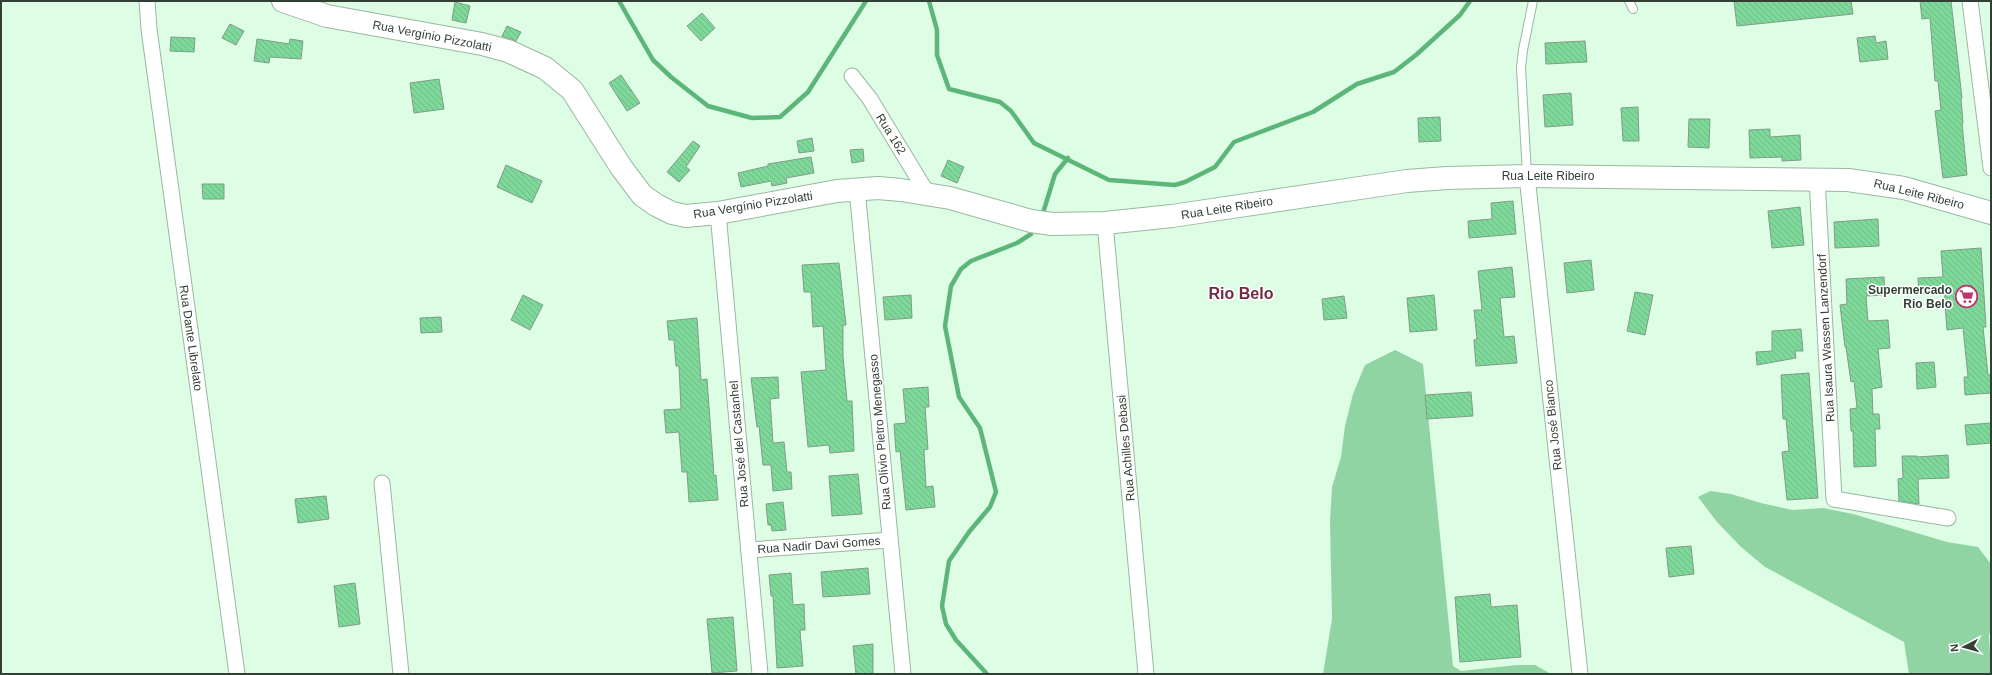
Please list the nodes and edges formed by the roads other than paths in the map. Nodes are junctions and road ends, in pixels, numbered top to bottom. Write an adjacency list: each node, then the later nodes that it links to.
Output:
1 (147, 1): 20 (street, Rua Dante Librelato)
2 (283, 1): 13 (street, Rua Vergínio Pizzolatti)
3 (1533, 1): 9 (lane)
4 (1629, 1): 6 (lane)
5 (1970, 1): 8 (street)
6 (1633, 9)
7 (852, 76): 12 (street, Rua 162)
8 (1991, 168)
9 (1527, 176): 10 (street, Rua Leite Ribeiro); 15 (street, Rua Leite Ribeiro); 25 (street, Rua José Bianco)
10 (1817, 178): 14 (street, Rua Leite Ribeiro); 17 (street, Rua Isaura Wassen Lanzendorf)
11 (857, 189): 12 (street, Rua Vergínio Pizzolatti); 13 (street, Rua Vergínio Pizzolatti); 18 (street, Rua Olívio Pietro Menegasso)
12 (927, 193): 15 (street, Rua Vergínio Pizzolatti)
13 (718, 213): 19 (street, Rua José del Castanhel)
14 (1991, 213)
15 (1105, 223): 24 (street, Rua Achilles Debasi)
16 (382, 483): 21 (street)
17 (1948, 518)
18 (890, 540): 19 (street, Rua Nadir Davi Gomes); 23 (street, Rua Olívio Pietro Menegasso)
19 (749, 550): 22 (street, Rua José del Castanhel)
20 (237, 674)
21 (401, 674)
22 (760, 674)
23 (903, 674)
24 (1146, 674)
25 (1580, 674)

